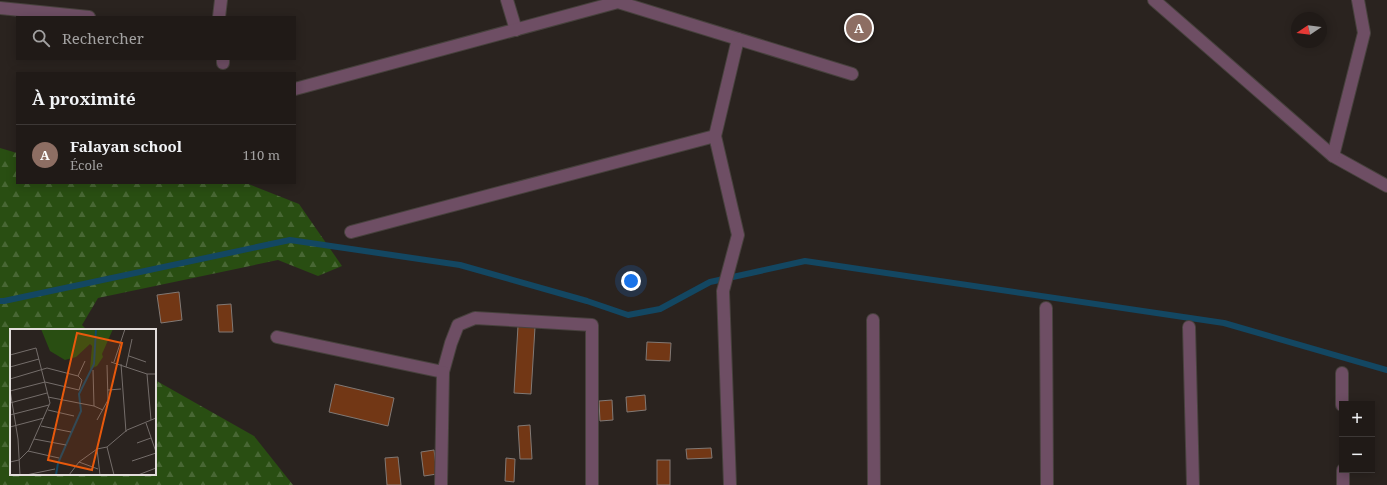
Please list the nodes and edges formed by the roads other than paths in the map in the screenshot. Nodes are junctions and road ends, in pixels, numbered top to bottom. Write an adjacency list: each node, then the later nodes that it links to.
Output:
1 (221, 0): 7 (street)
2 (507, 0): 8 (street)
3 (1156, 0): 13 (street)
4 (1358, 0): 13 (street)
5 (0, 8): 6 (street)
6 (79, 16)
7 (220, 16)
8 (516, 30): 9 (street); 11 (street)
9 (738, 38): 10 (street); 12 (street)
10 (852, 74)
11 (296, 89)
12 (715, 136): 15 (street); 26 (street)
13 (1333, 156): 14 (street)
14 (1387, 186)
15 (351, 232)
16 (1046, 308): 28 (street)
17 (873, 320): 27 (street)
18 (1189, 327): 29 (street)
19 (277, 337): 20 (street)
20 (443, 372): 24 (street); 25 (street)
21 (1342, 373): 22 (street)
22 (1342, 401)
23 (1343, 473): 30 (street)
24 (442, 485)
25 (592, 485)
26 (730, 485)
27 (874, 485)
28 (1047, 485)
29 (1192, 485)
30 (1343, 485)

